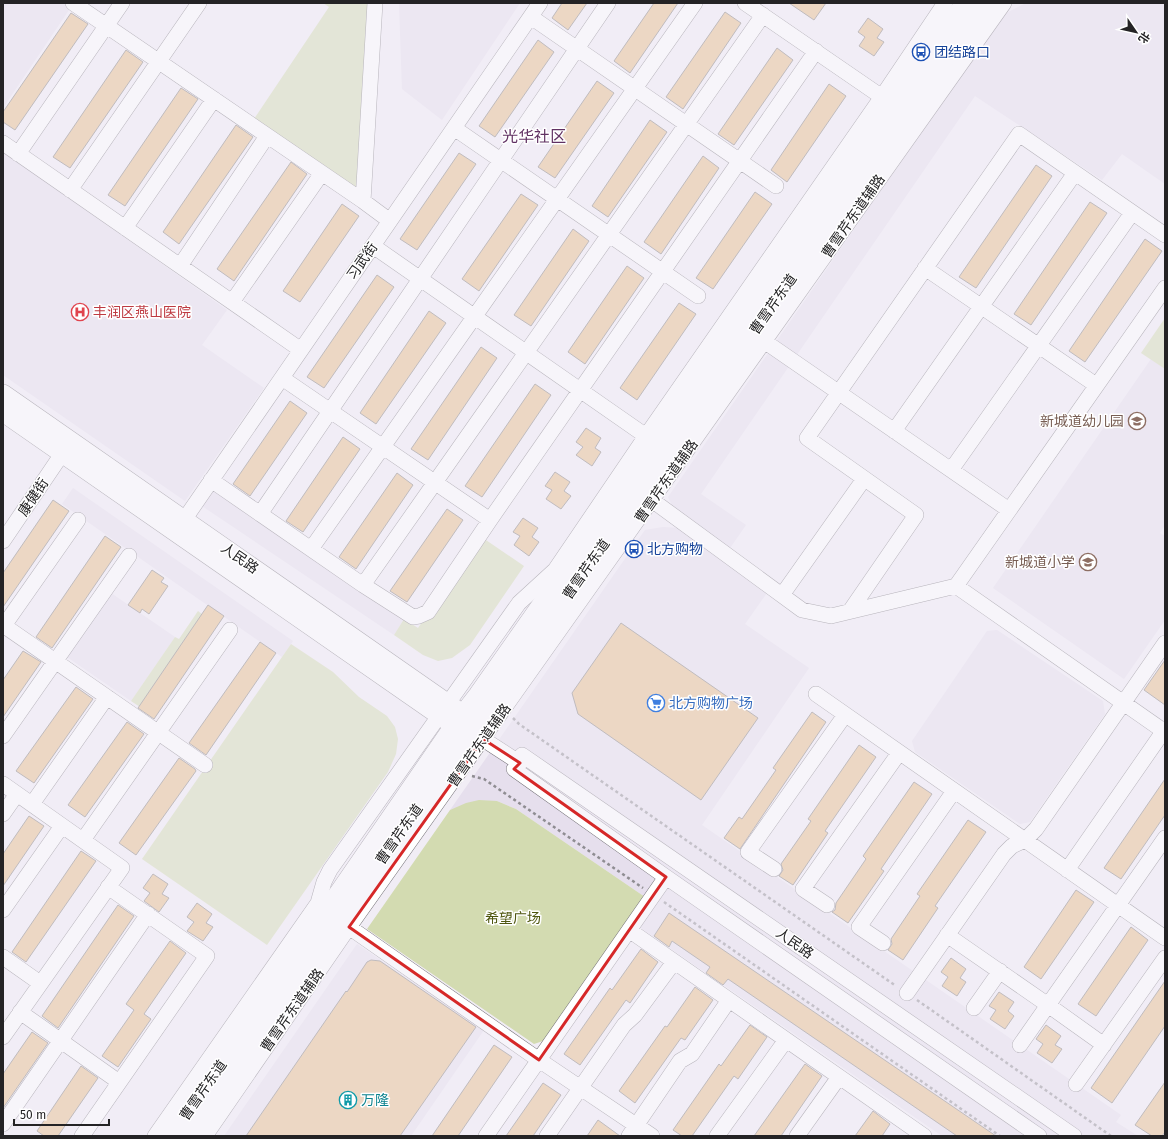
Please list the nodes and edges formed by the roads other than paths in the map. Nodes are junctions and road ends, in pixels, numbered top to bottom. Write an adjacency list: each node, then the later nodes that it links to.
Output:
1 (73, 3): 15 (street)
2 (122, 3): 15 (street)
3 (200, 3): 18 (street)
4 (375, 3): 34 (street)
5 (540, 3): 14 (street, 习武街)
6 (608, 3): 16 (street)
7 (695, 3): 19 (street)
8 (746, 3): 13 (street)
9 (945, 3): 20 (street, 曹雪芹东道辅路)
10 (965, 3): 90 (main road, 曹雪芹东道)
11 (985, 3): 69 (main road, 曹雪芹东道)
12 (1004, 3): 50 (street, 曹雪芹东道辅路)
13 (763, 15): 17 (street); 22 (street)
14 (531, 17): 16 (street); 23 (street, 习武街)
15 (106, 26): 18 (street); 26 (street)
16 (577, 48): 19 (street); 27 (street)
17 (816, 51): 20 (street); 28 (street)
18 (160, 62): 21 (street); 32 (street)
19 (635, 89): 22 (street); 33 (street)
20 (882, 97): 62 (street, 曹雪芹东道辅路)
21 (214, 99): 24 (street); 37 (street)
22 (686, 124): 28 (street); 38 (street)
23 (454, 128): 27 (street); 36 (street, 习武街)
24 (267, 136): 29 (street); 41 (street)
25 (3, 143): 26 (street)
26 (18, 154): 32 (street)
27 (501, 160): 33 (street); 44 (street)
28 (740, 161): 31 (street); 43 (street)
29 (322, 173): 34 (street); 47 (street)
30 (1076, 173): 35 (street); 42 (street); 48 (street)
31 (776, 186)
32 (70, 190): 37 (street)
33 (558, 199): 38 (street); 49 (street)
34 (363, 201): 36 (street)
35 (1132, 212): 39 (street); 51 (street)
36 (390, 221): 40 (street, 习武街)
37 (125, 228): 41 (street)
38 (609, 234): 43 (street); 53 (street)
39 (1165, 236)
40 (373, 246): 44 (street); 52 (street, 习武街)
41 (180, 266): 47 (street)
42 (926, 268): 48 (street); 57 (street)
43 (662, 272): 46 (street); 56 (street)
44 (420, 279): 49 (street); 59 (street)
45 (1165, 288): 55 (street)
46 (698, 296)
47 (232, 302): 52 (street)
48 (982, 306): 51 (street); 61 (street)
49 (475, 317): 53 (street); 63 (street)
50 (764, 341): 57 (street); 69 (street, 曹雪芹东道辅路)
51 (1039, 346): 55 (street); 65 (street)
52 (301, 350): 54 (street, 习武街)
53 (526, 352): 56 (street); 68 (street)
54 (282, 378): 59 (street); 67 (street, 习武街)
55 (1096, 386): 70 (street)
56 (580, 390): 62 (street); 74 (street)
57 (839, 392): 61 (street); 66 (street)
58 (3, 394): 73 (main road, 人民路)
59 (330, 411): 63 (street); 71 (street)
60 (3, 412): 64 (main road, 人民路)
61 (894, 431): 65 (street)
62 (646, 436): 90 (street, 曹雪芹东道辅路)
63 (383, 447): 68 (street); 76 (street)
64 (62, 454): 75 (street, 康健街); 90 (main road, 人民路)
65 (951, 470): 70 (street)
66 (864, 479): 80 (street); 81 (street)
67 (212, 480): 71 (street); 73 (street, 习武街)
68 (435, 483): 74 (street); 78 (street)
69 (646, 496): 80 (street); 90 (main road, 曹雪芹东道); 90 (street, 曹雪芹东道辅路)
70 (1009, 510): 79 (street)
71 (260, 514): 76 (street)
72 (78, 520): 82 (street)
73 (184, 520): 90 (main road, 人民路)
74 (490, 520): 78 (street)
75 (3, 541)
76 (311, 550): 78 (street)
77 (129, 556): 85 (street)
78 (363, 585)
79 (956, 586): 81 (street); 88 (street)
80 (782, 595): 81 (street)
81 (850, 612)
82 (3, 626): 85 (street)
83 (230, 630): 92 (street)
84 (1165, 643): 88 (street)
85 (56, 662): 87 (street); 93 (street)
86 (816, 694): 89 (street)
87 (107, 697): 92 (street); 100 (street)
88 (1124, 704): 91 (street); 105 (street)
89 (845, 715): 94 (street); 106 (street)
90 (462, 722): 95 (street, 人民路); 114 (street, 曹雪芹东道辅路); 144 (street, 曹雪芹东道辅路); 145 (main road, 曹雪芹东道); 146 (main road, 曹雪芹东道)
91 (1164, 731): 107 (street)
92 (158, 733): 96 (street); 104 (street)
93 (3, 736)
94 (899, 753): 98 (street); 110 (street)
95 (520, 763): 108 (street, 人民路); 154 (street, 人民路)
96 (205, 765)
97 (3, 784): 99 (street)
98 (954, 791): 105 (street); 118 (street)
99 (17, 794): 100 (street); 101 (street)
100 (32, 804): 102 (street)
101 (3, 814)
102 (62, 826): 104 (street); 112 (street)
103 (1165, 838): 111 (street)
104 (83, 840): 109 (street)
105 (1025, 840): 107 (street); 116 (street)
106 (774, 869)
107 (1067, 870): 111 (street)
108 (666, 877): 115 (street); 153 (street, 人民路)
109 (108, 887): 113 (street); 123 (street)
110 (827, 905)
111 (1118, 905): 117 (street); 126 (street)
112 (3, 910)
113 (148, 914): 131 (street); 136 (street)
114 (349, 928): 134 (street); 147 (street, 曹雪芹东道辅路)
115 (629, 930): 121 (street); 134 (street)
116 (947, 935): 122 (street); 124 (street)
117 (1165, 938)
118 (883, 943)
119 (3, 957): 123 (street)
120 (1165, 958): 133 (street)
121 (674, 962): 125 (street); 138 (street)
122 (1000, 972): 126 (street); 127 (street)
123 (40, 984): 128 (street)
124 (907, 993)
125 (729, 1000): 130 (street); 140 (street)
126 (1048, 1005): 132 (street); 133 (street)
127 (974, 1008)
128 (20, 1012): 129 (street); 131 (street)
129 (3, 1037)
130 (786, 1040): 135 (street); 142 (street)
131 (61, 1041): 136 (street); 139 (street)
132 (1020, 1045)
133 (1104, 1045): 137 (street)
134 (539, 1060): 138 (street); 148 (street)
135 (839, 1077): 141 (street); 151 (street)
136 (119, 1082): 143 (street)
137 (1076, 1084)
138 (580, 1088): 140 (street); 149 (street)
139 (3, 1124)
140 (633, 1131): 150 (street)
141 (906, 1131): 152 (street)
142 (724, 1134)
143 (82, 1136)
144 (155, 1136)
145 (171, 1136)
146 (188, 1136)
147 (205, 1136)
148 (486, 1136)
149 (548, 1136)
150 (652, 1136)
151 (798, 1136)
152 (924, 1136)
153 (1039, 1136)
154 (1074, 1136)

